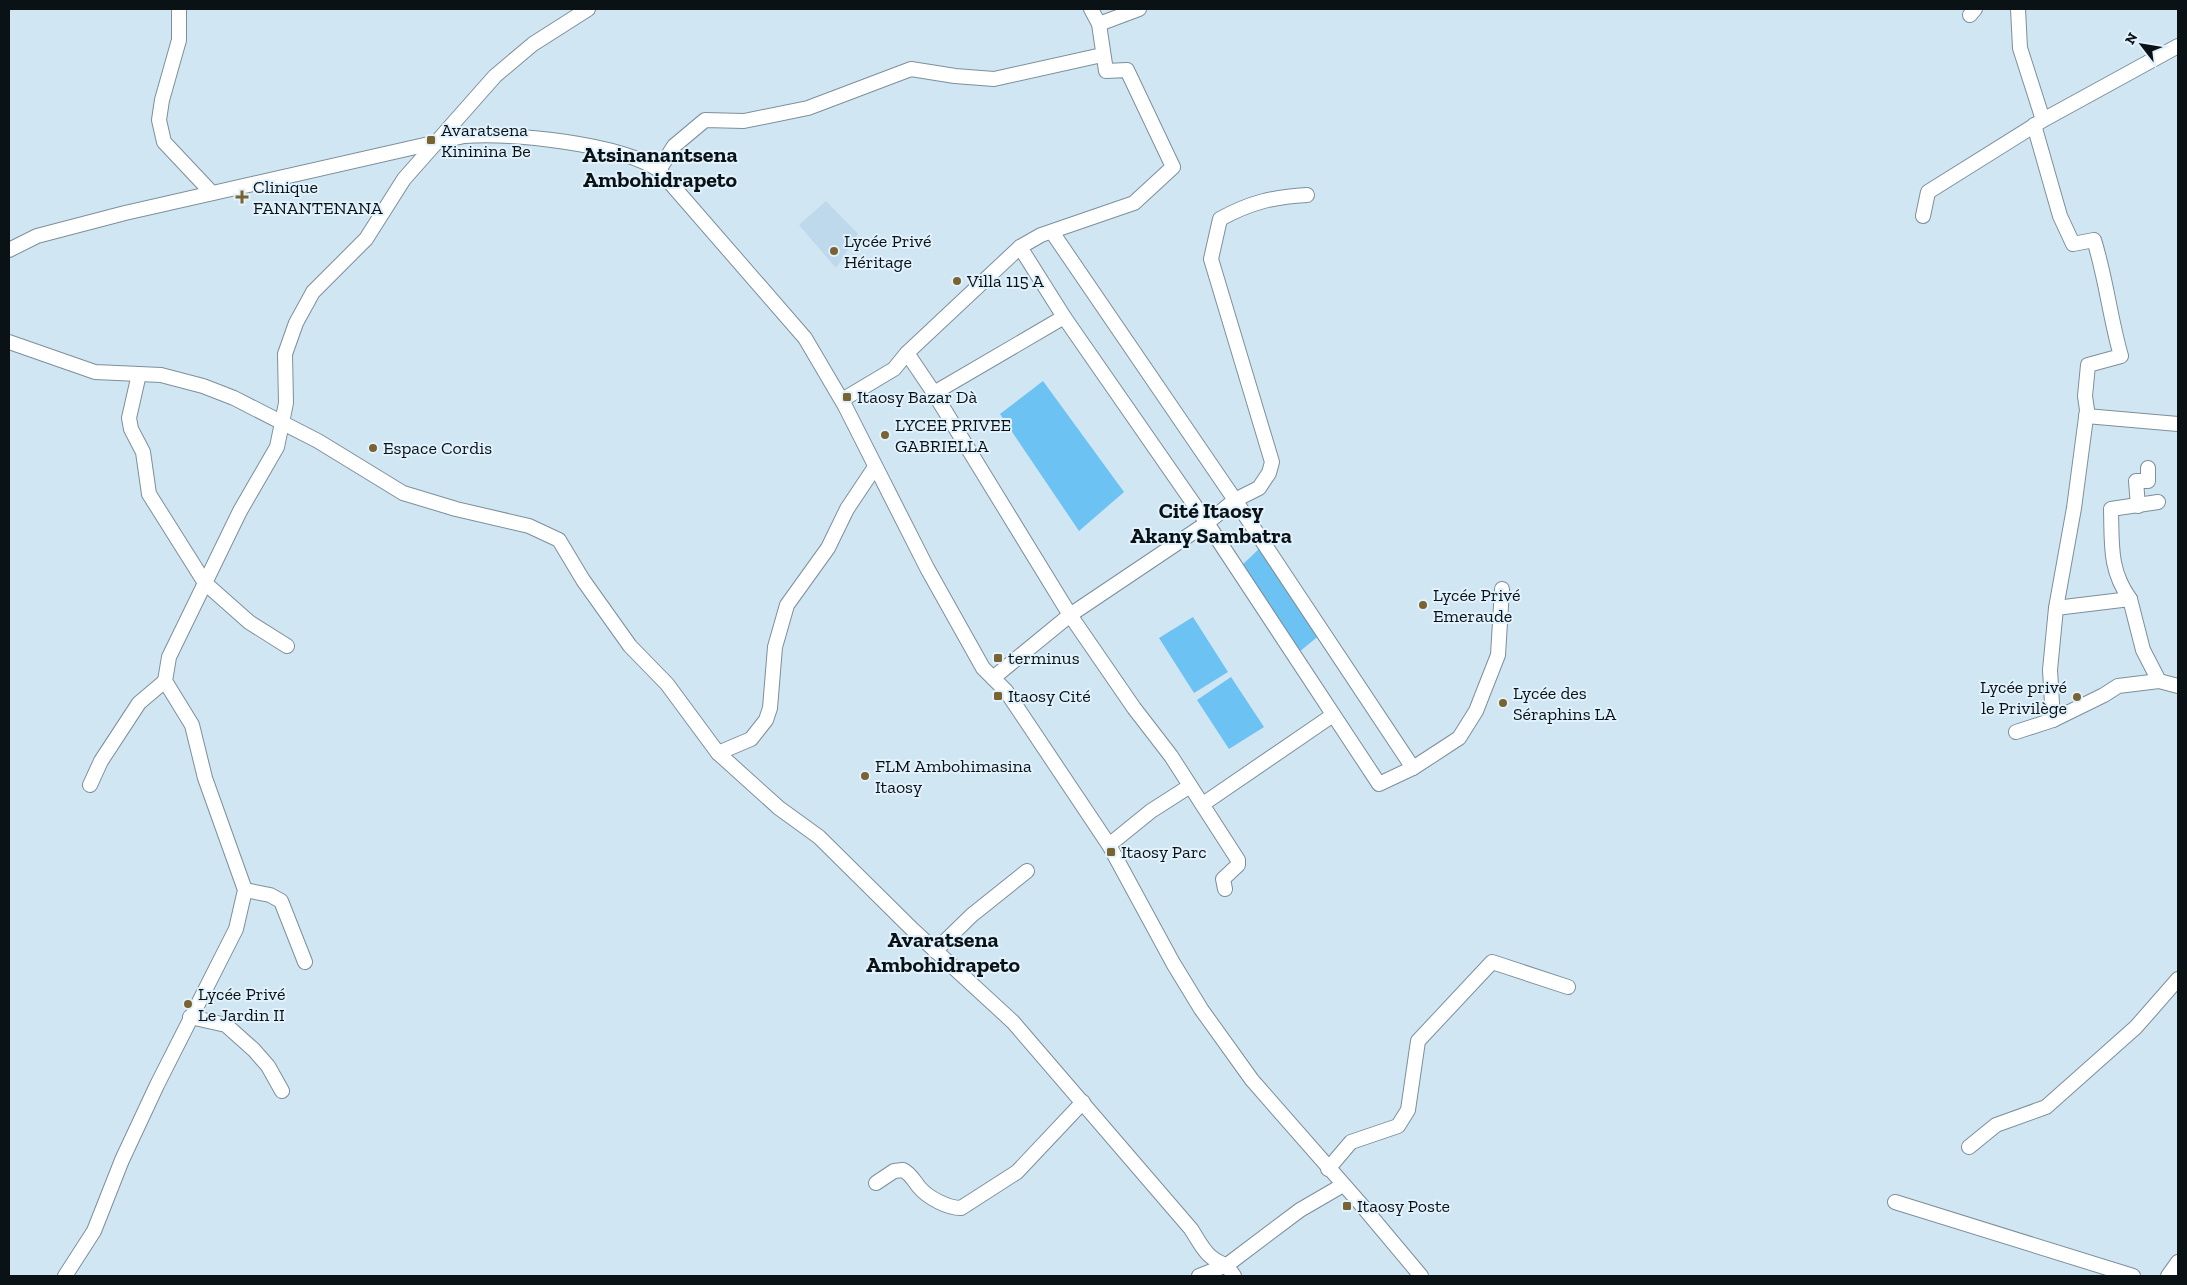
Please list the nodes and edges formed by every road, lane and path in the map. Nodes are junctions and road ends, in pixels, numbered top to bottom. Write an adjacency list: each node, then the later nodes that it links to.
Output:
1 (179, 9): 12 (street)
2 (588, 9): 10 (street)
3 (1091, 9): 6 (street)
4 (1139, 9): 6 (street)
5 (2018, 9): 9 (street)
6 (1098, 24): 8 (street)
7 (2178, 46): 9 (street)
8 (1102, 55): 11 (street); 15 (street)
9 (2038, 123): 14 (street); 24 (street)
10 (435, 141): 11 (street); 12 (street); 25 (street)
11 (659, 170): 23 (street)
12 (212, 193): 17 (street)
13 (1307, 195): 29 (street)
14 (1923, 216)
15 (1052, 232): 16 (street); 29 (street)
16 (1020, 247): 18 (street); 20 (street)
17 (9, 250)
18 (1064, 317): 22 (street); 32 (street)
19 (9, 342): 21 (street)
20 (907, 353): 22 (street); 23 (street)
21 (139, 374): 25 (street); 33 (street)
22 (934, 393): 37 (street)
23 (842, 400): 27 (street)
24 (2086, 416): 26 (street); 36 (street)
25 (284, 424): 33 (street); 46 (street)
26 (2178, 424)
27 (875, 466): 39 (street); 46 (street)
28 (2148, 468): 31 (street)
29 (1235, 500): 32 (street); 47 (street)
30 (2158, 502): 31 (street)
31 (2138, 506): 35 (street)
32 (1207, 522): 37 (street); 43 (street)
33 (205, 583): 38 (street); 40 (street)
34 (1502, 588): 47 (street)
35 (2130, 599): 36 (street); 41 (street)
36 (2056, 608): 44 (street)
37 (1070, 615): 39 (street); 49 (street)
38 (286, 646)
39 (993, 678): 51 (street)
40 (165, 681): 48 (street); 54 (street)
41 (2159, 681): 42 (street); 44 (street)
42 (2178, 686)
43 (1333, 715): 47 (street); 50 (street)
44 (2053, 720): 45 (street)
45 (2016, 732)
46 (718, 753): 55 (street)
47 (1413, 768)
48 (90, 785)
49 (1190, 786): 50 (street); 51 (street)
50 (1203, 804): 53 (street)
51 (1109, 846): 63 (street)
52 (1027, 871): 55 (street)
53 (1225, 889)
54 (245, 890): 56 (street); 59 (street)
55 (935, 951): 61 (street)
56 (305, 962)
57 (2178, 978): 62 (street)
58 (1568, 987): 63 (street)
59 (190, 1017): 60 (street); 69 (street)
60 (282, 1091)
61 (1083, 1102): 64 (street); 68 (street)
62 (1969, 1147)
63 (1328, 1169): 65 (street)
64 (876, 1183)
65 (1343, 1185): 68 (street); 71 (street)
66 (1895, 1202): 72 (street)
67 (2178, 1262): 73 (street)
68 (1231, 1271): 70 (street)
69 (65, 1276)
70 (1199, 1276)
71 (1421, 1276)
72 (2133, 1276)
73 (2168, 1276)

